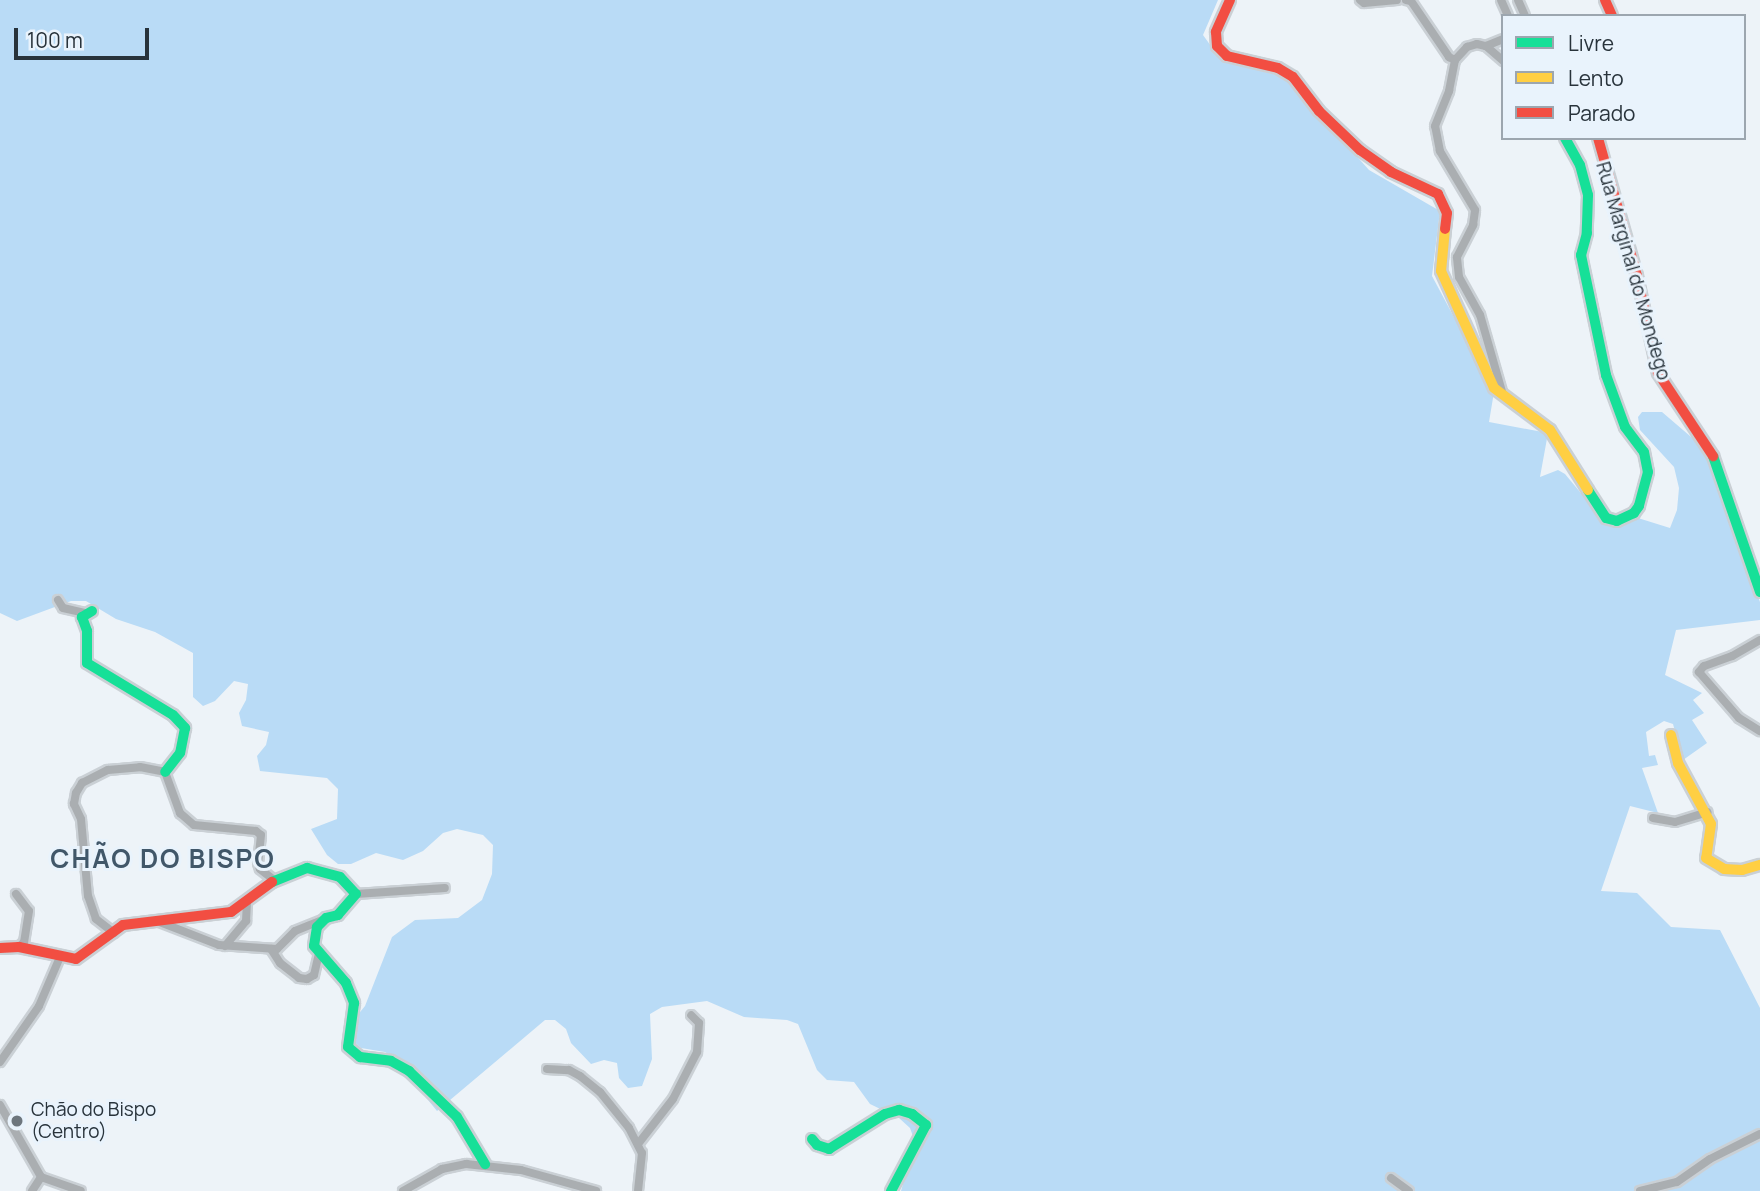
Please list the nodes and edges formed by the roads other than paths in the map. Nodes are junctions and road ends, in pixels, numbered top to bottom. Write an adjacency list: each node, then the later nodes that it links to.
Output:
1 (1230, 0): 11 (street)
2 (1360, 0): 3 (street)
3 (1397, 0)
4 (1409, 0): 8 (street)
5 (1501, 40): 6 (street)
6 (1486, 46): 7 (street); 8 (street)
7 (1501, 59)
8 (1455, 60): 11 (street)
9 (1566, 140): 11 (street)
10 (1599, 140): 12 (street, Rua Marginal do Mondego)
11 (1503, 396)
12 (1760, 592)
13 (58, 600): 14 (street)
14 (88, 612): 18 (street)
15 (1760, 640): 16 (street)
16 (1760, 731)
17 (1671, 735): 19 (street)
18 (165, 772): 22 (street); 29 (street)
19 (1707, 812): 20 (street); 21 (street)
20 (1653, 818)
21 (1760, 865)
22 (274, 880): 25 (street); 26 (street)
23 (445, 888): 25 (street)
24 (16, 894): 31 (street)
25 (356, 894): 27 (street)
26 (247, 900): 28 (street); 30 (street)
27 (326, 918): 33 (street); 34 (street)
28 (157, 921): 29 (street); 30 (street)
29 (114, 933): 35 (street)
30 (225, 946): 33 (street)
31 (19, 947): 32 (street); 35 (street)
32 (0, 948)
33 (271, 949): 34 (street)
34 (319, 954): 43 (street)
35 (61, 957): 37 (street)
36 (691, 1015): 42 (street)
37 (0, 1062)
38 (547, 1069): 42 (street)
39 (0, 1105): 44 (street)
40 (1760, 1134): 54 (street)
41 (812, 1139): 52 (street)
42 (638, 1144): 51 (street)
43 (485, 1164): 46 (street); 49 (street)
44 (41, 1177): 47 (street); 48 (street)
45 (1391, 1178): 53 (street)
46 (574, 1188): 50 (street)
47 (32, 1191)
48 (80, 1191)
49 (403, 1191)
50 (596, 1191)
51 (638, 1191)
52 (891, 1191)
53 (1409, 1191)
54 (1640, 1191)

